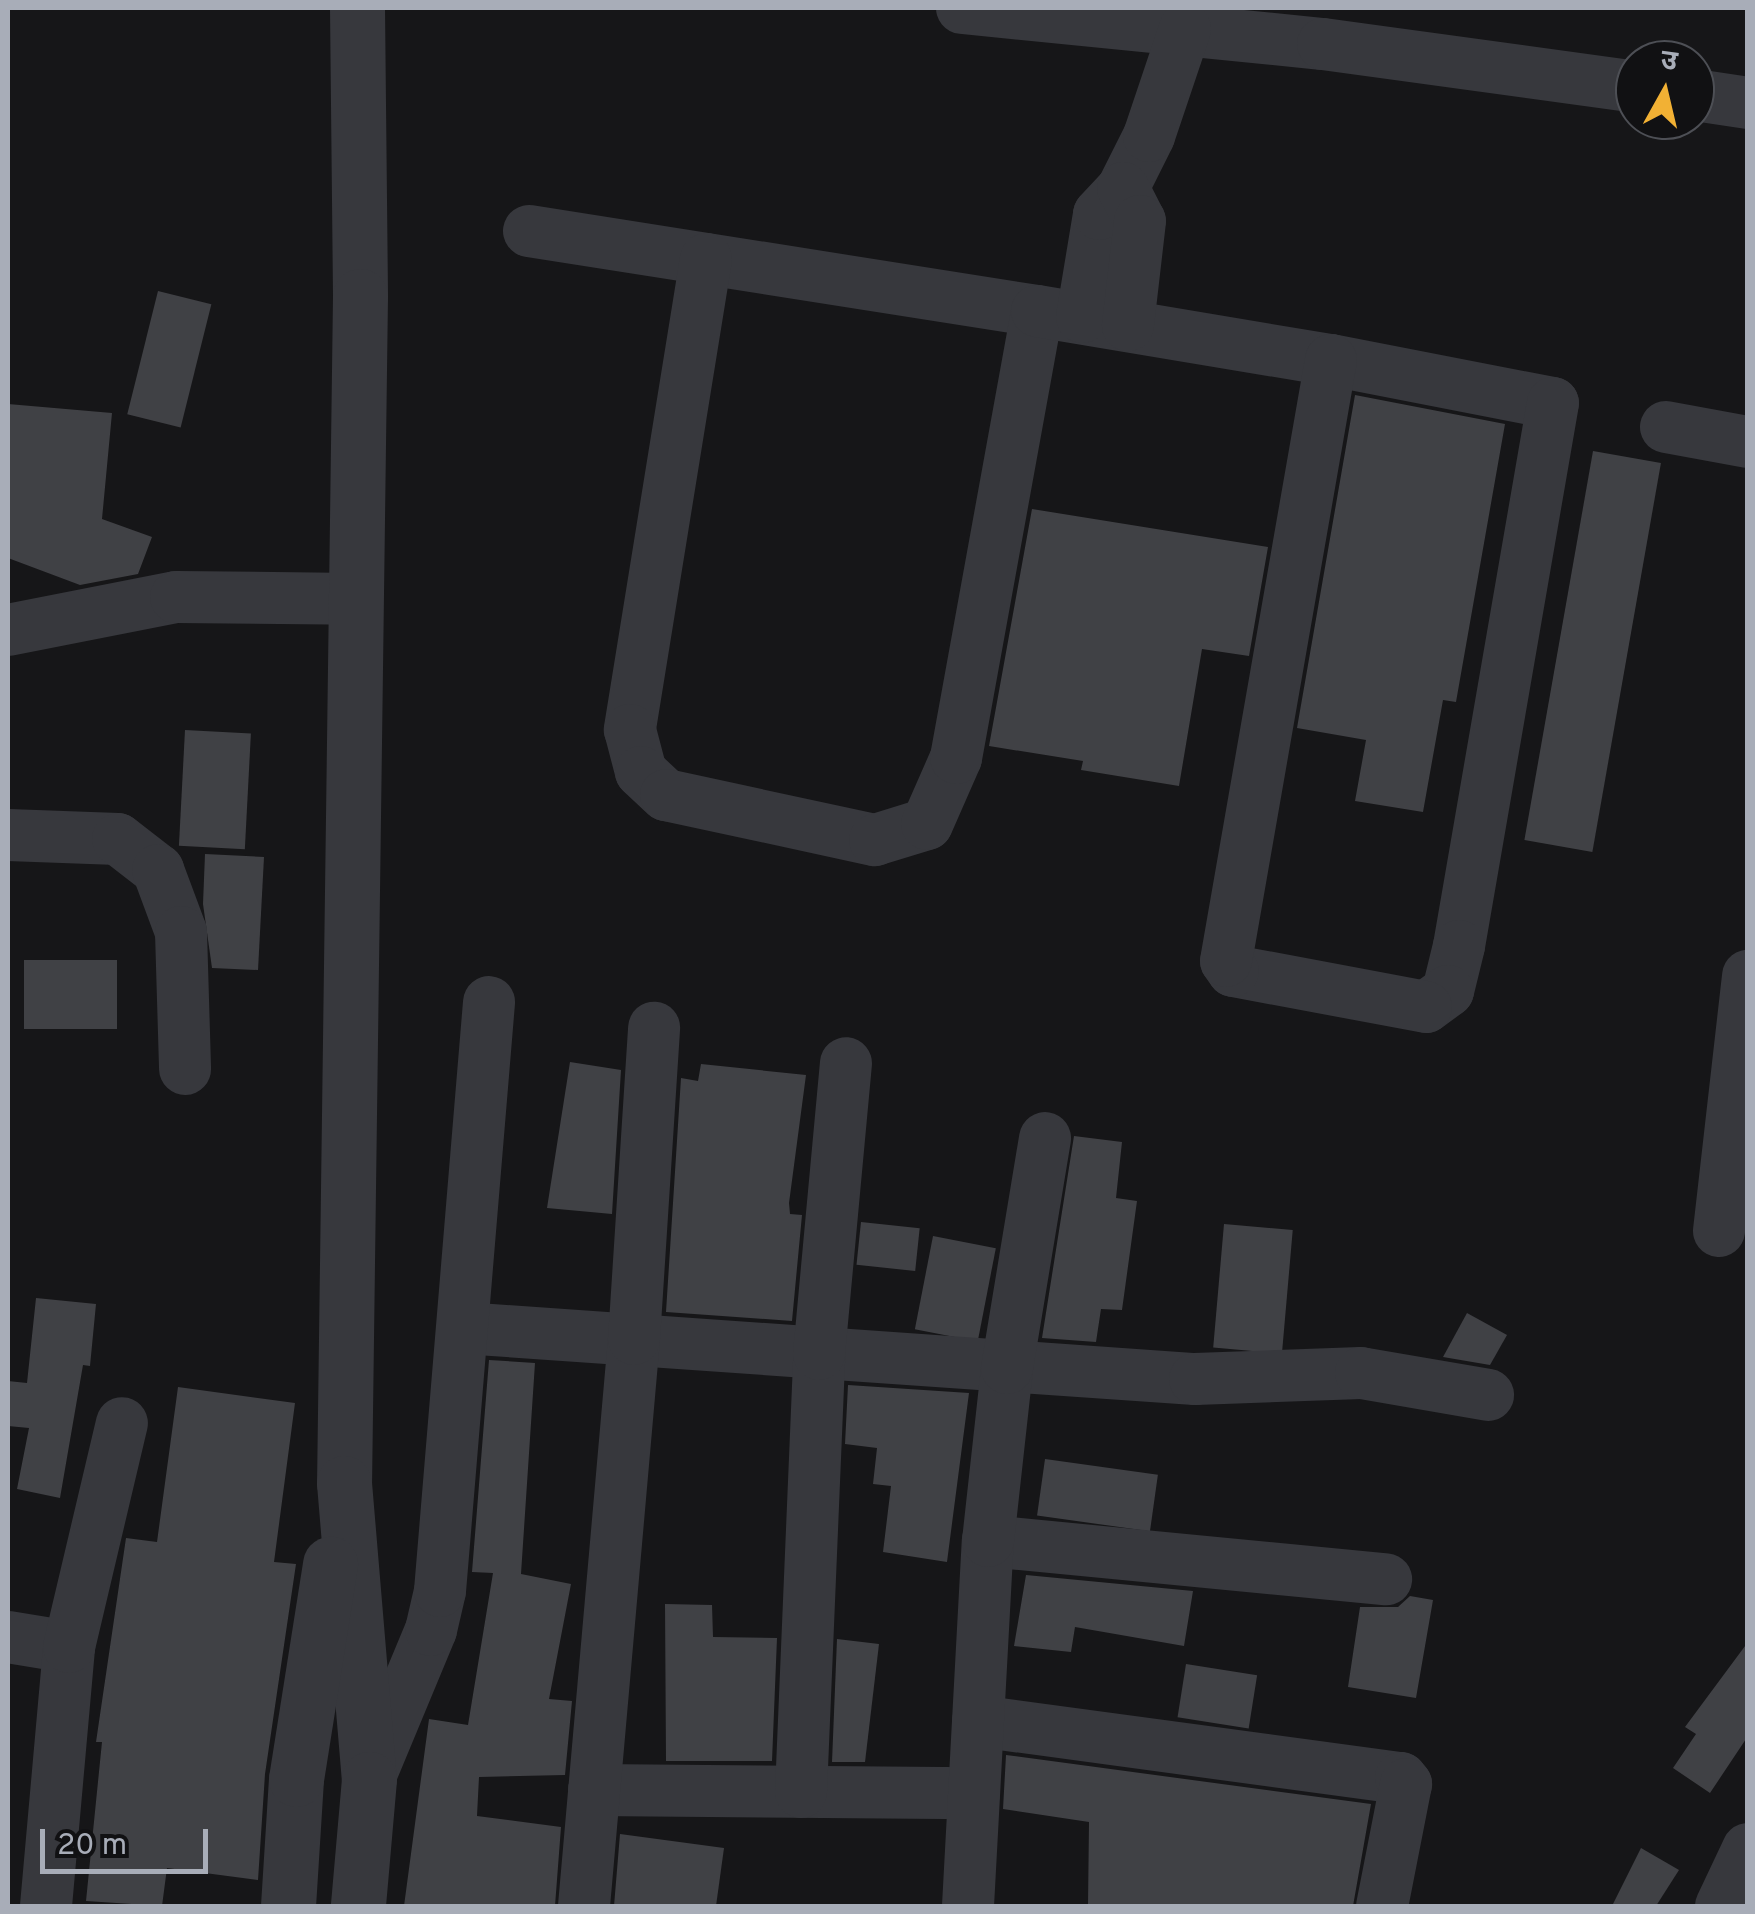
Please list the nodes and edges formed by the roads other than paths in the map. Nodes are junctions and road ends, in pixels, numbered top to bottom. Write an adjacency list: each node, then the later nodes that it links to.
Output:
1 (357, 8): 14 (street)
2 (962, 8): 4 (street)
3 (1326, 26): 4 (street); 5 (street)
4 (1185, 29): 10 (street)
5 (1615, 83)
6 (1715, 99): 7 (street)
7 (1748, 103)
8 (529, 231): 9 (street)
9 (706, 259): 10 (street); 10 (street)
10 (1082, 318): 11 (street)
11 (1331, 360): 11 (street)
12 (1666, 427): 13 (street)
13 (1748, 442)
14 (355, 599): 15 (street); 30 (street)
15 (8, 630)
16 (8, 835): 21 (street)
17 (1748, 976): 23 (street)
18 (489, 1002): 24 (street)
19 (654, 1028): 25 (street)
20 (846, 1063): 26 (street)
21 (186, 1069)
22 (1045, 1138): 27 (street)
23 (1719, 1232)
24 (463, 1328): 25 (street); 36 (street)
25 (634, 1339): 26 (street); 37 (street)
26 (819, 1354): 27 (street); 38 (street)
27 (1007, 1368): 28 (street); 31 (street)
28 (1488, 1394)
29 (122, 1423): 34 (street)
30 (344, 1482): 36 (street); 43 (street)
31 (988, 1541): 32 (street); 35 (street)
32 (1386, 1578)
33 (8, 1636): 34 (street)
34 (69, 1647): 40 (street)
35 (978, 1721): 39 (street); 47 (street)
36 (369, 1779): 44 (street)
37 (594, 1790): 38 (street); 45 (street)
38 (801, 1792): 39 (street)
39 (974, 1793): 46 (street)
40 (28, 1819): 42 (street)
41 (1748, 1849): 48 (street)
42 (46, 1906)
43 (288, 1906)
44 (358, 1906)
45 (584, 1906)
46 (968, 1906)
47 (1382, 1906)
48 (1721, 1906)

